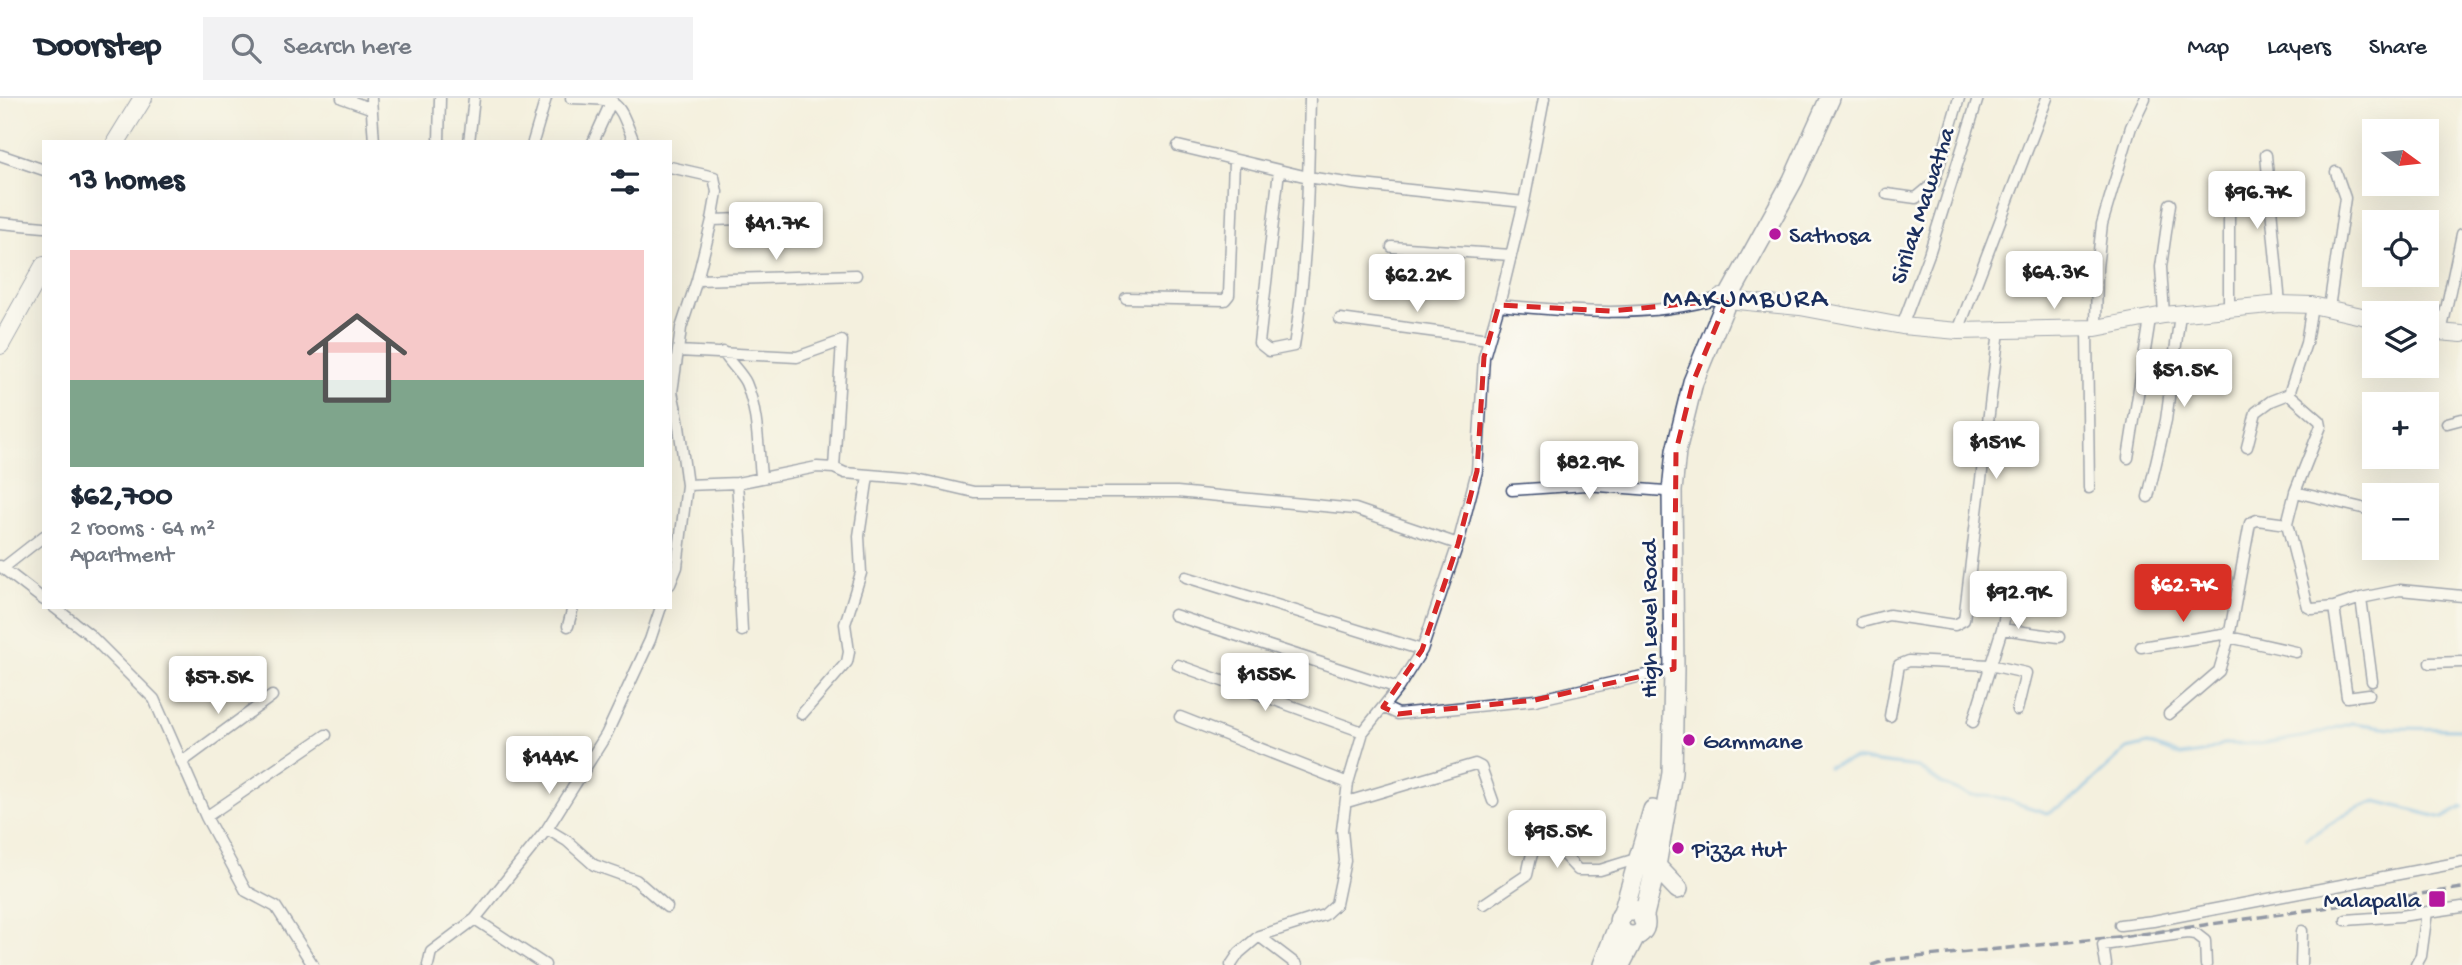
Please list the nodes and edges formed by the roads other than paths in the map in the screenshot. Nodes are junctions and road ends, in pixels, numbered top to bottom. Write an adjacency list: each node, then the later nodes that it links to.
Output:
1 (143, 98): 17 (main road)
2 (342, 98): 16 (street)
3 (440, 98): 19 (street)
4 (474, 98): 20 (street)
5 (546, 98): 21 (street)
6 (571, 98): 15 (street)
7 (1310, 98): 32 (street)
8 (1544, 98): 35 (street)
9 (1824, 98): 48 (highway, High Level Road)
10 (1830, 98): 48 (highway, High Level Road)
11 (1959, 98): 34 (street)
12 (1978, 98): 58 (street, Sirilak Mawatha)
13 (2047, 98): 60 (street)
14 (2145, 98): 59 (street)
15 (612, 100): 22 (street); 23 (street)
16 (370, 103): 18 (street)
17 (117, 140)
18 (374, 140)
19 (439, 140)
20 (469, 140)
21 (534, 140)
22 (594, 140)
23 (633, 140)
24 (1178, 146): 27 (street)
25 (0, 155): 29 (street)
26 (2266, 155): 49 (street)
27 (1234, 161): 30 (street); 47 (street)
28 (672, 167): 38 (street)
29 (42, 169)
30 (1279, 171): 32 (street); 32 (street)
31 (2336, 172): 53 (street)
32 (1308, 177): 35 (street)
33 (2229, 186): 52 (street)
34 (1887, 194)
35 (1524, 201): 43 (street)
36 (2170, 204): 55 (street)
37 (807, 217): 38 (street)
38 (712, 220): 46 (street)
39 (0, 223): 40 (street)
40 (42, 227)
41 (2462, 234): 54 (street)
42 (1392, 247): 43 (street)
43 (1511, 255): 50 (street)
44 (42, 270): 65 (main road)
45 (856, 275): 46 (street)
46 (697, 280): 66 (street)
47 (1126, 298)
48 (1724, 298): 50 (street); 58 (street); 81 (highway, High Level Road); 113 (highway, High Level Road)
49 (2280, 304): 51 (street); 52 (street)
50 (1499, 305): 64 (street)
51 (2312, 305): 53 (street); 68 (street)
52 (2229, 308): 55 (street)
53 (2329, 308): 56 (street)
54 (2439, 314)
55 (2165, 316): 59 (street); 73 (street); 83 (street)
56 (2362, 316)
57 (1340, 319): 64 (street)
58 (1902, 326): 60 (street)
59 (2091, 328): 61 (street); 79 (street)
60 (1958, 331): 61 (street)
61 (1999, 331): 91 (street)
62 (2439, 332): 63 (street)
63 (2462, 334)
64 (1489, 339): 87 (street)
65 (0, 345)
66 (678, 351): 67 (street); 69 (street)
67 (723, 352): 74 (street); 76 (street)
68 (2289, 394): 72 (street); 82 (street)
69 (674, 419): 78 (street)
70 (2462, 419): 71 (street)
71 (2447, 423)
72 (2247, 447)
73 (2128, 458)
74 (834, 468): 75 (street); 76 (street)
75 (868, 476): 87 (street); 120 (street)
76 (761, 477): 77 (street)
77 (737, 483): 78 (street); 103 (street)
78 (687, 485): 90 (street)
79 (2089, 488)
80 (1512, 490): 81 (street)
81 (1665, 491): 113 (highway, High Level Road)
82 (2295, 492): 84 (street); 85 (street)
83 (2148, 497)
84 (2362, 508)
85 (2287, 524): 95 (street); 104 (street)
86 (42, 537): 88 (street)
87 (1458, 544): 107 (street)
88 (1, 567): 93 (street)
89 (1186, 577): 107 (street)
90 (672, 579)
91 (1970, 581): 100 (street); 102 (street)
92 (2462, 596): 94 (street)
93 (42, 598)
94 (2361, 598): 95 (street); 114 (street)
95 (2334, 607): 116 (street)
96 (57, 609): 127 (street)
97 (572, 609): 101 (street)
98 (661, 609): 132 (street)
99 (1174, 615): 115 (street)
100 (1863, 622)
101 (568, 626)
102 (2002, 629): 105 (street); 112 (street)
103 (742, 631)
104 (2229, 635): 106 (street); 108 (street); 121 (street)
105 (2059, 637)
106 (2141, 647)
107 (1422, 650): 115 (street)
108 (2296, 652)
109 (2462, 662): 110 (street)
110 (2430, 663)
111 (1178, 665): 125 (street)
112 (1990, 665): 119 (street); 122 (street); 124 (street)
113 (1670, 670): 118 (street); 133 (highway, High Level Road)
114 (2372, 681)
115 (1398, 688): 118 (street)
116 (2369, 694)
117 (272, 696): 127 (street)
118 (1383, 707): 125 (street)
119 (2017, 710)
120 (802, 714)
121 (2169, 714)
122 (1890, 716)
123 (1180, 717): 128 (street)
124 (1973, 722)
125 (1363, 732): 128 (street)
126 (326, 735): 131 (street)
127 (182, 762): 131 (street)
128 (1348, 783): 130 (street)
129 (1493, 801): 130 (street)
130 (1347, 802): 146 (street)
131 (206, 817): 147 (street)
132 (547, 829): 137 (street); 141 (street)
133 (1648, 862): 135 (highway); 136 (street); 140 (highway, High Level Road); 144 (highway, High Level Road)
134 (2462, 862): 143 (street)
135 (1678, 889)
136 (1485, 904)
137 (667, 907)
138 (2462, 907): 139 (street)
139 (2427, 912): 142 (street); 157 (street)
140 (1621, 918): 144 (highway); 152 (highway, High Level Road)
141 (475, 919): 148 (street); 149 (street)
142 (2346, 920)
143 (2120, 925)
144 (1639, 928): 153 (highway, High Level Road)
145 (2302, 931): 156 (street)
146 (1259, 936): 150 (street); 151 (street)
147 (313, 965)
148 (428, 965)
149 (545, 965)
150 (1231, 965)
151 (1297, 965)
152 (1604, 965)
153 (1620, 965)
154 (2106, 965): 155 (street)
155 (2206, 965)
156 (2301, 965)
157 (2416, 965)

